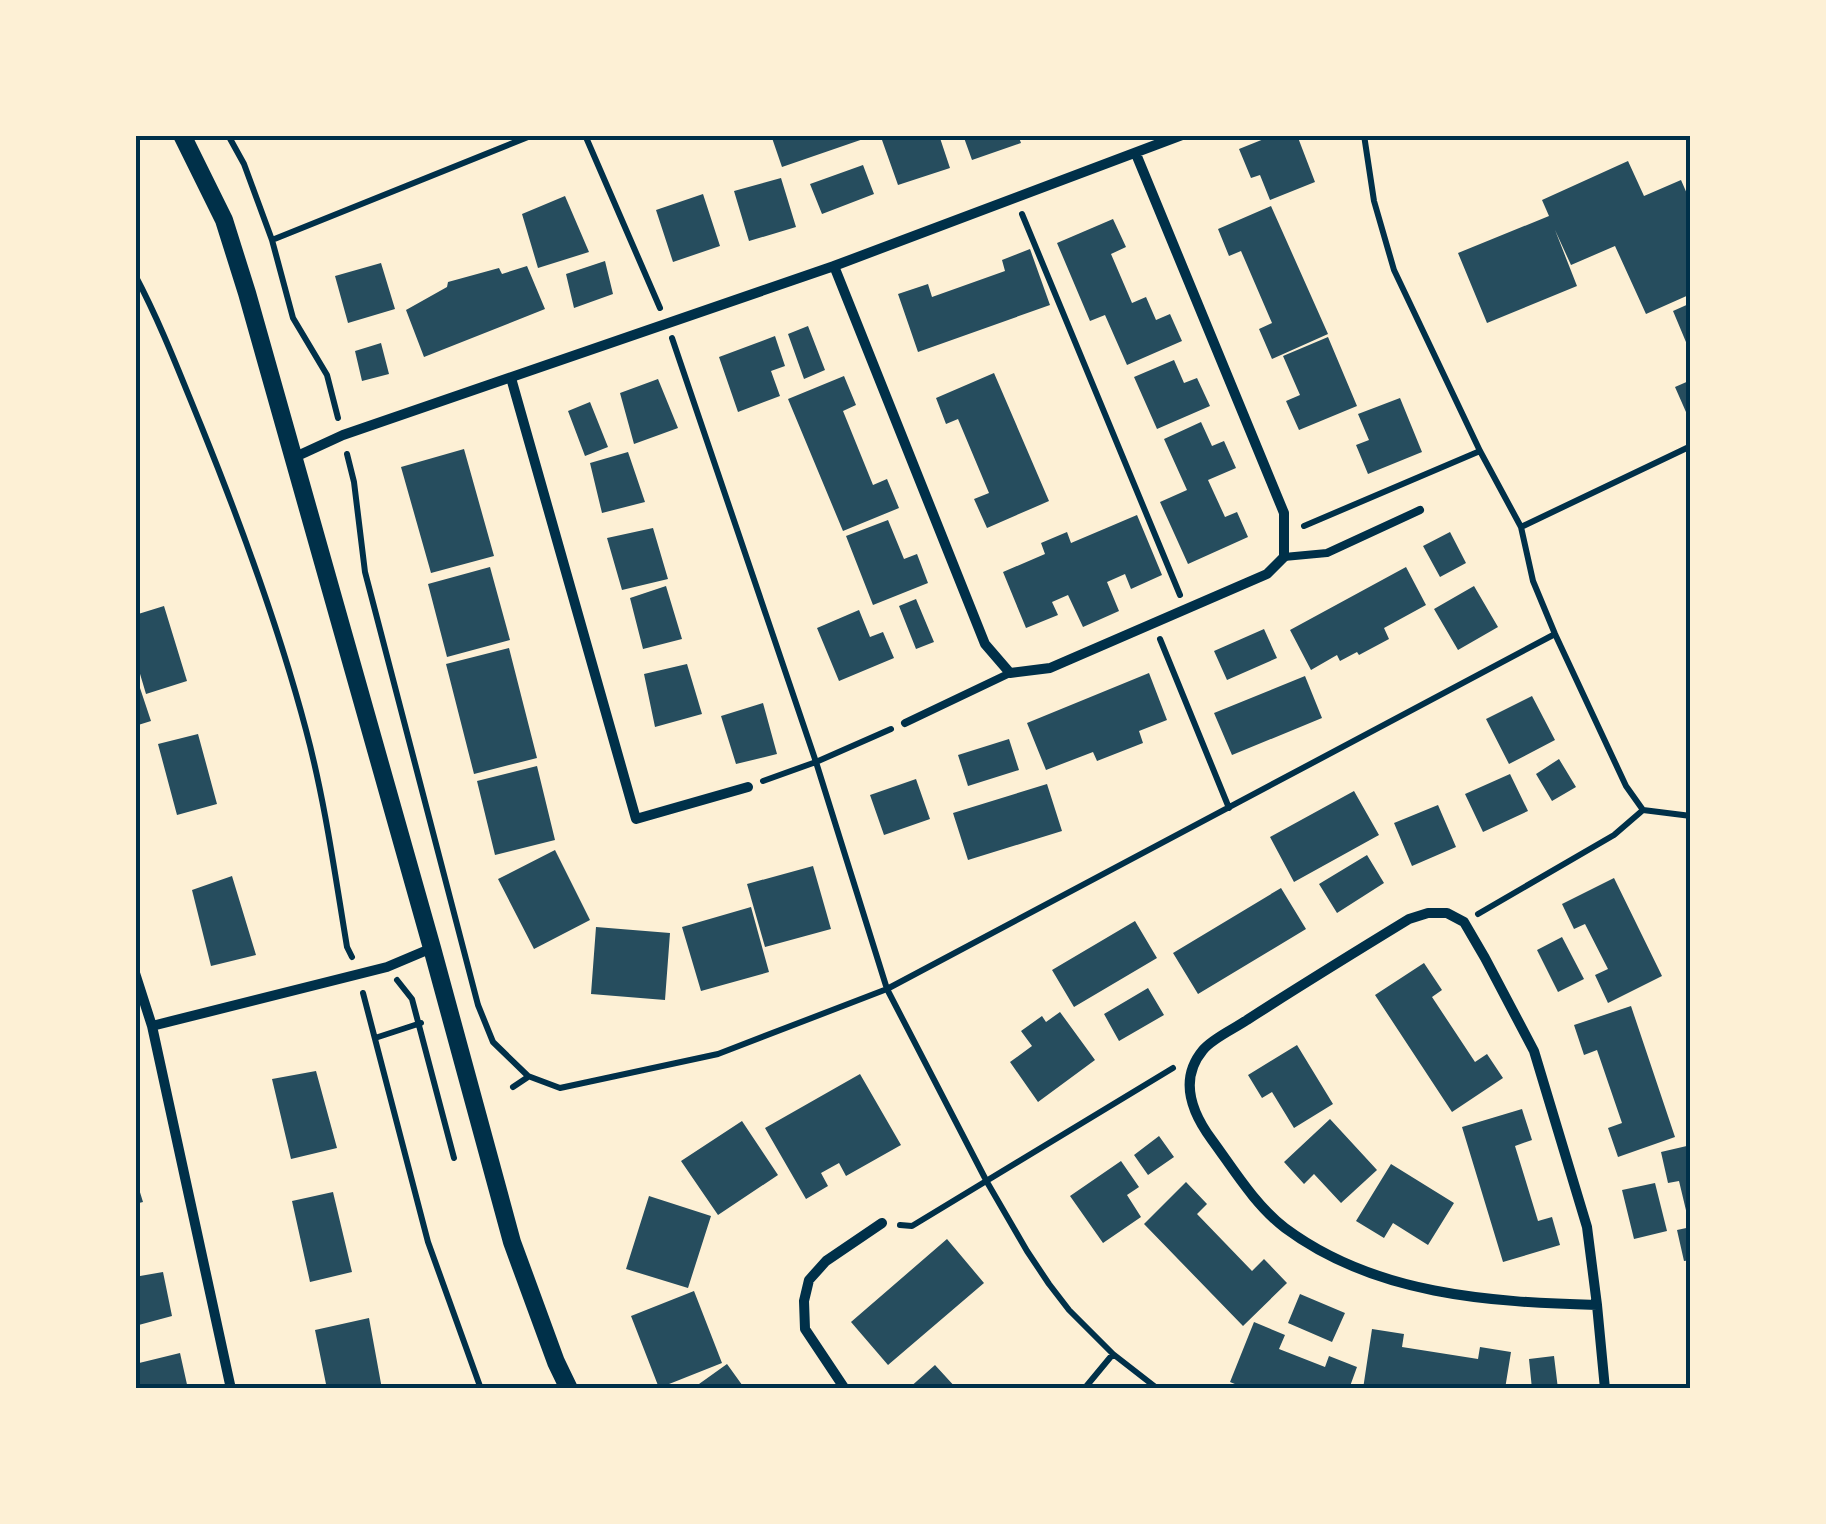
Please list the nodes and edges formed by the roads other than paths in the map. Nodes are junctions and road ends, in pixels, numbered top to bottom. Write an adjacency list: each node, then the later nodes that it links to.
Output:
1 (182, 135): 6 (street)
2 (1182, 135): 3 (street)
3 (1136, 154): 4 (street); 8 (street)
4 (834, 266): 5 (street); 9 (street)
5 (510, 378): 6 (street); 11 (street)
6 (292, 458): 12 (street)
7 (1420, 510): 8 (lane)
8 (1284, 557): 9 (street)
9 (1010, 674): 10 (lane)
10 (906, 722)
11 (748, 787)
12 (432, 948): 14 (street); 18 (street)
13 (135, 973): 14 (street)
14 (152, 1026): 17 (street)
15 (882, 1224): 19 (street)
16 (1598, 1305): 16 (street); 20 (street)
17 (231, 1389)
18 (569, 1389)
19 (845, 1389)
20 (1604, 1389)

